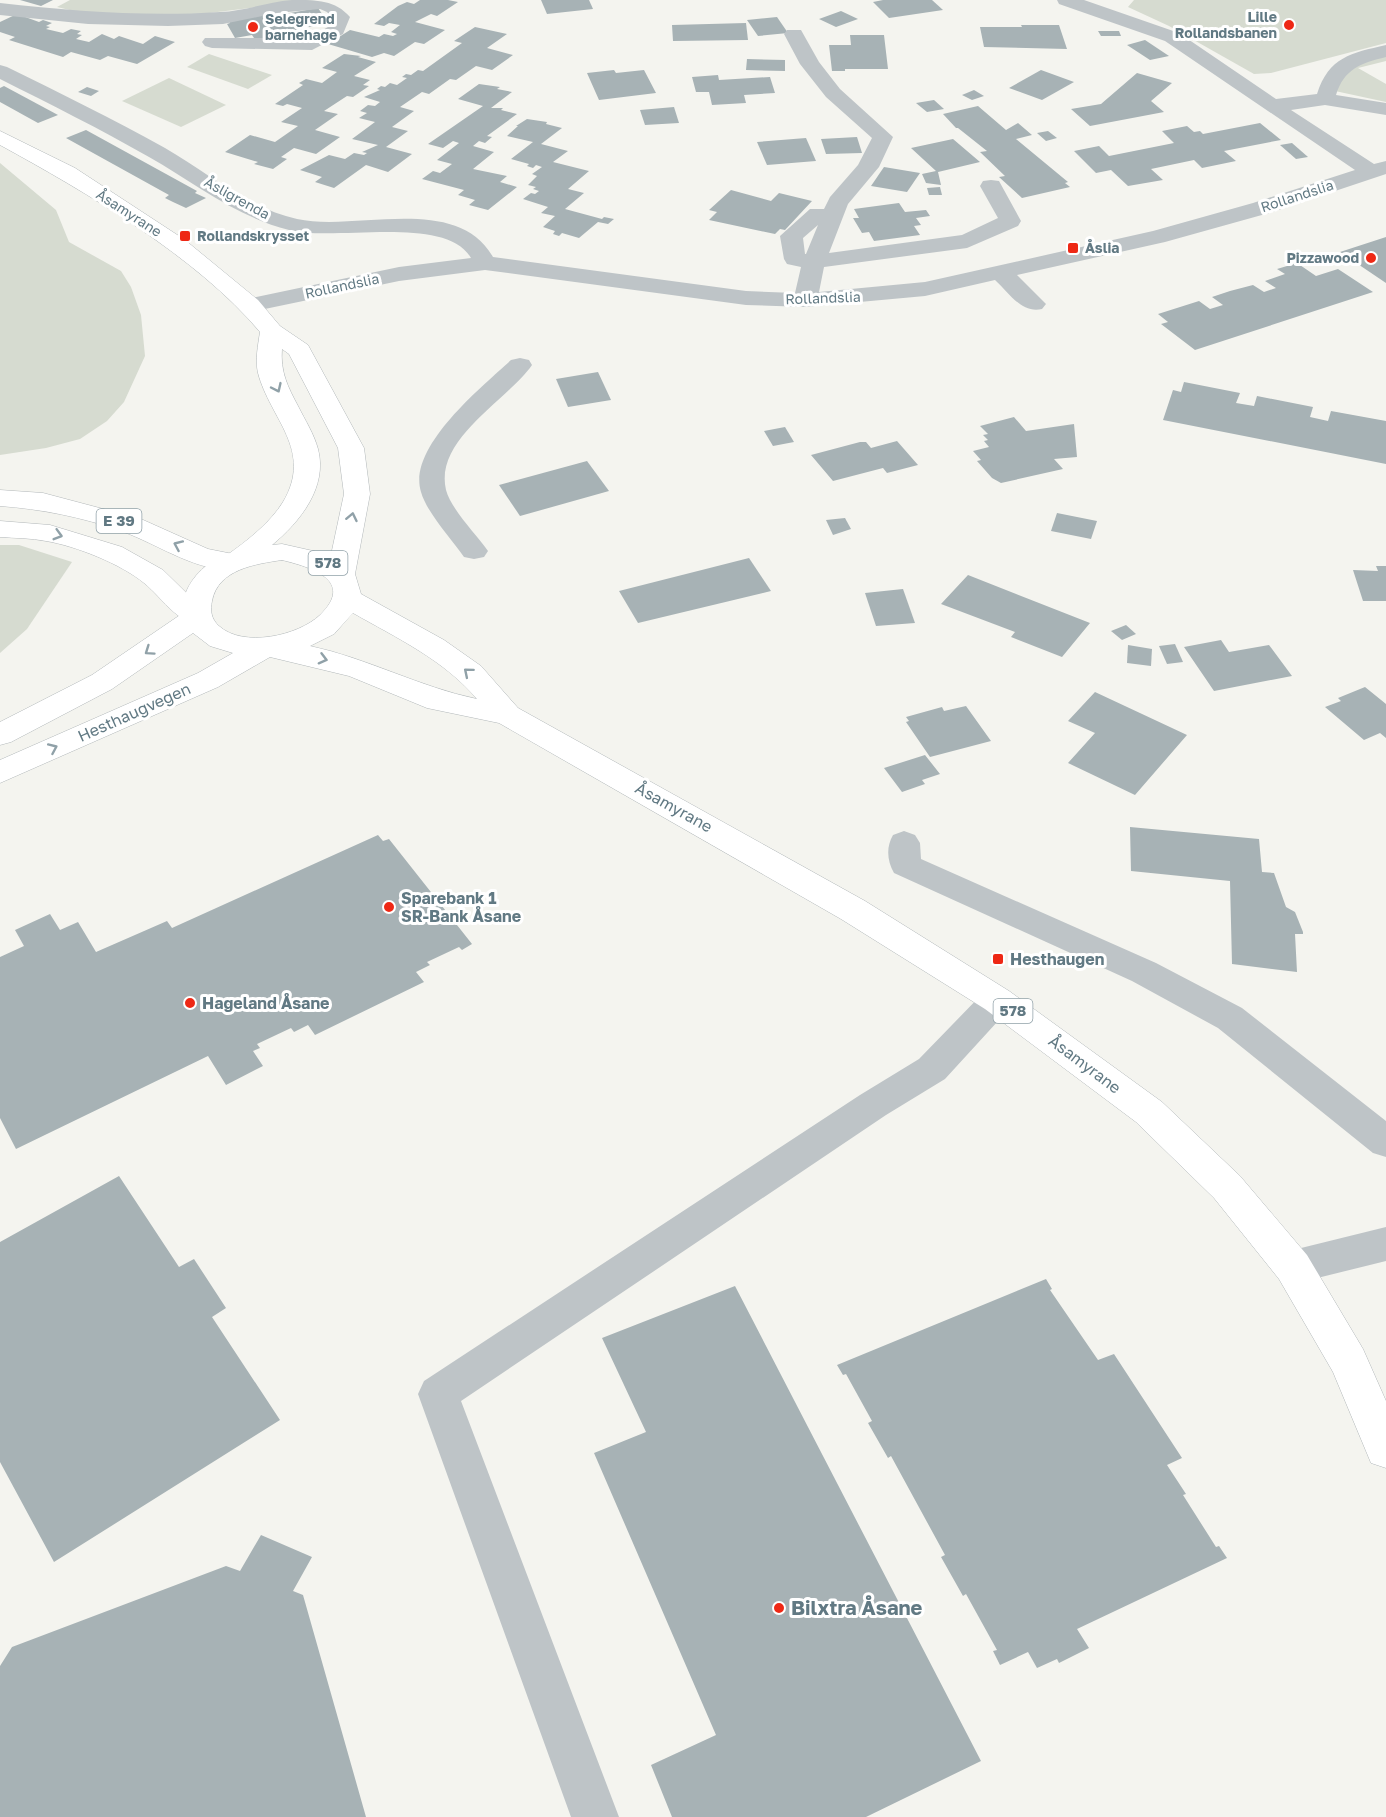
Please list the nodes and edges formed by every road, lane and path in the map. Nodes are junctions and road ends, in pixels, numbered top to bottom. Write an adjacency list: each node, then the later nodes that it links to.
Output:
1 (343, 0): 3 (street)
2 (1066, 0): 11 (street)
3 (322, 3): 4 (street); 7 (street)
4 (276, 4): 5 (street)
5 (3, 6)
6 (794, 34): 17 (street)
7 (212, 42)
8 (1386, 51): 10 (street)
9 (0, 71): 18 (street, Åsligrenda)
10 (1324, 99): 11 (street); 12 (street)
11 (1272, 106): 14 (street)
12 (1386, 110)
13 (0, 137): 22 (main road, Åsamyrane / 578)
14 (1379, 169): 19 (street, Rollandslia)
15 (991, 186): 17 (street)
16 (818, 214): 17 (street)
17 (814, 262): 20 (street)
18 (485, 263): 20 (street, Rollandslia); 22 (street, Rollandslia)
19 (1001, 273): 20 (street, Rollandslia); 21 (street)
20 (805, 300)
21 (1034, 304)
22 (250, 305): 23 (main road, Åsamyrane / 578)
23 (272, 331): 28 (main road, 578, one-way to 28); 29 (main road, Åsamyrane / 578, one-way to 23)
24 (520, 365): 27 (street)
25 (0, 498): 28 (main road, E 39, one-way to 25)
26 (0, 529): 30 (main road, E 39, one-way to 30)
27 (474, 551)
28 (233, 562): 29 (main road, 578); 30 (main road, 578)
29 (344, 586): 31 (main road, 578); 32 (main road, Åsamyrane / 578, one-way to 29)
30 (197, 617): 31 (main road, 578); 33 (main road, one-way to 33)
31 (266, 647): 32 (main road, Åsamyrane / 578, one-way to 32); 34 (main road, Hesthaugvegen, one-way to 31)
32 (507, 715): 36 (main road, Åsamyrane / 578)
33 (0, 735)
34 (0, 772)
35 (904, 843): 37 (street)
36 (997, 1000): 39 (main road, Åsamyrane / 578); 41 (street)
37 (1386, 1142)
38 (1386, 1244): 39 (street)
39 (1293, 1267): 40 (main road, Åsamyrane / 578)
40 (1386, 1449)
41 (595, 1817)

